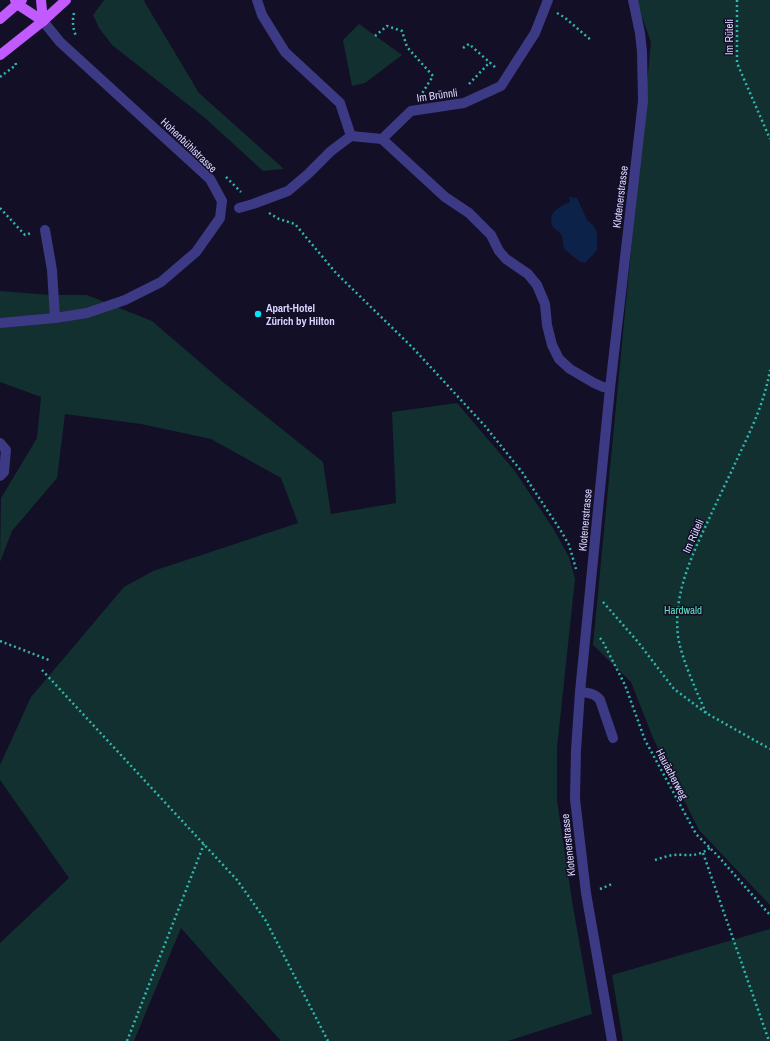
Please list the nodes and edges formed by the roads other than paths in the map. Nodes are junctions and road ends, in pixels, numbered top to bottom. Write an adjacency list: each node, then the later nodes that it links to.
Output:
1 (41, 0): 8 (main road)
2 (66, 0): 8 (main road)
3 (257, 0): 10 (street)
4 (633, 0): 16 (street, Klotenerstrasse)
5 (18, 1): 7 (main road); 8 (main road)
6 (546, 3): 11 (street, Im Brünnli)
7 (0, 20)
8 (43, 21): 9 (main road); 14 (street, Hohenbühlstrasse)
9 (0, 55)
10 (351, 136): 11 (street); 12 (street)
11 (382, 139): 16 (street)
12 (239, 208)
13 (45, 230): 14 (street)
14 (55, 318): 15 (street, Hohenbühlstrasse)
15 (0, 323)
16 (610, 388): 19 (street, Klotenerstrasse)
17 (0, 443): 18 (street)
18 (0, 476)
19 (580, 692): 20 (street); 21 (street, Klotenerstrasse)
20 (613, 738)
21 (612, 1041)

